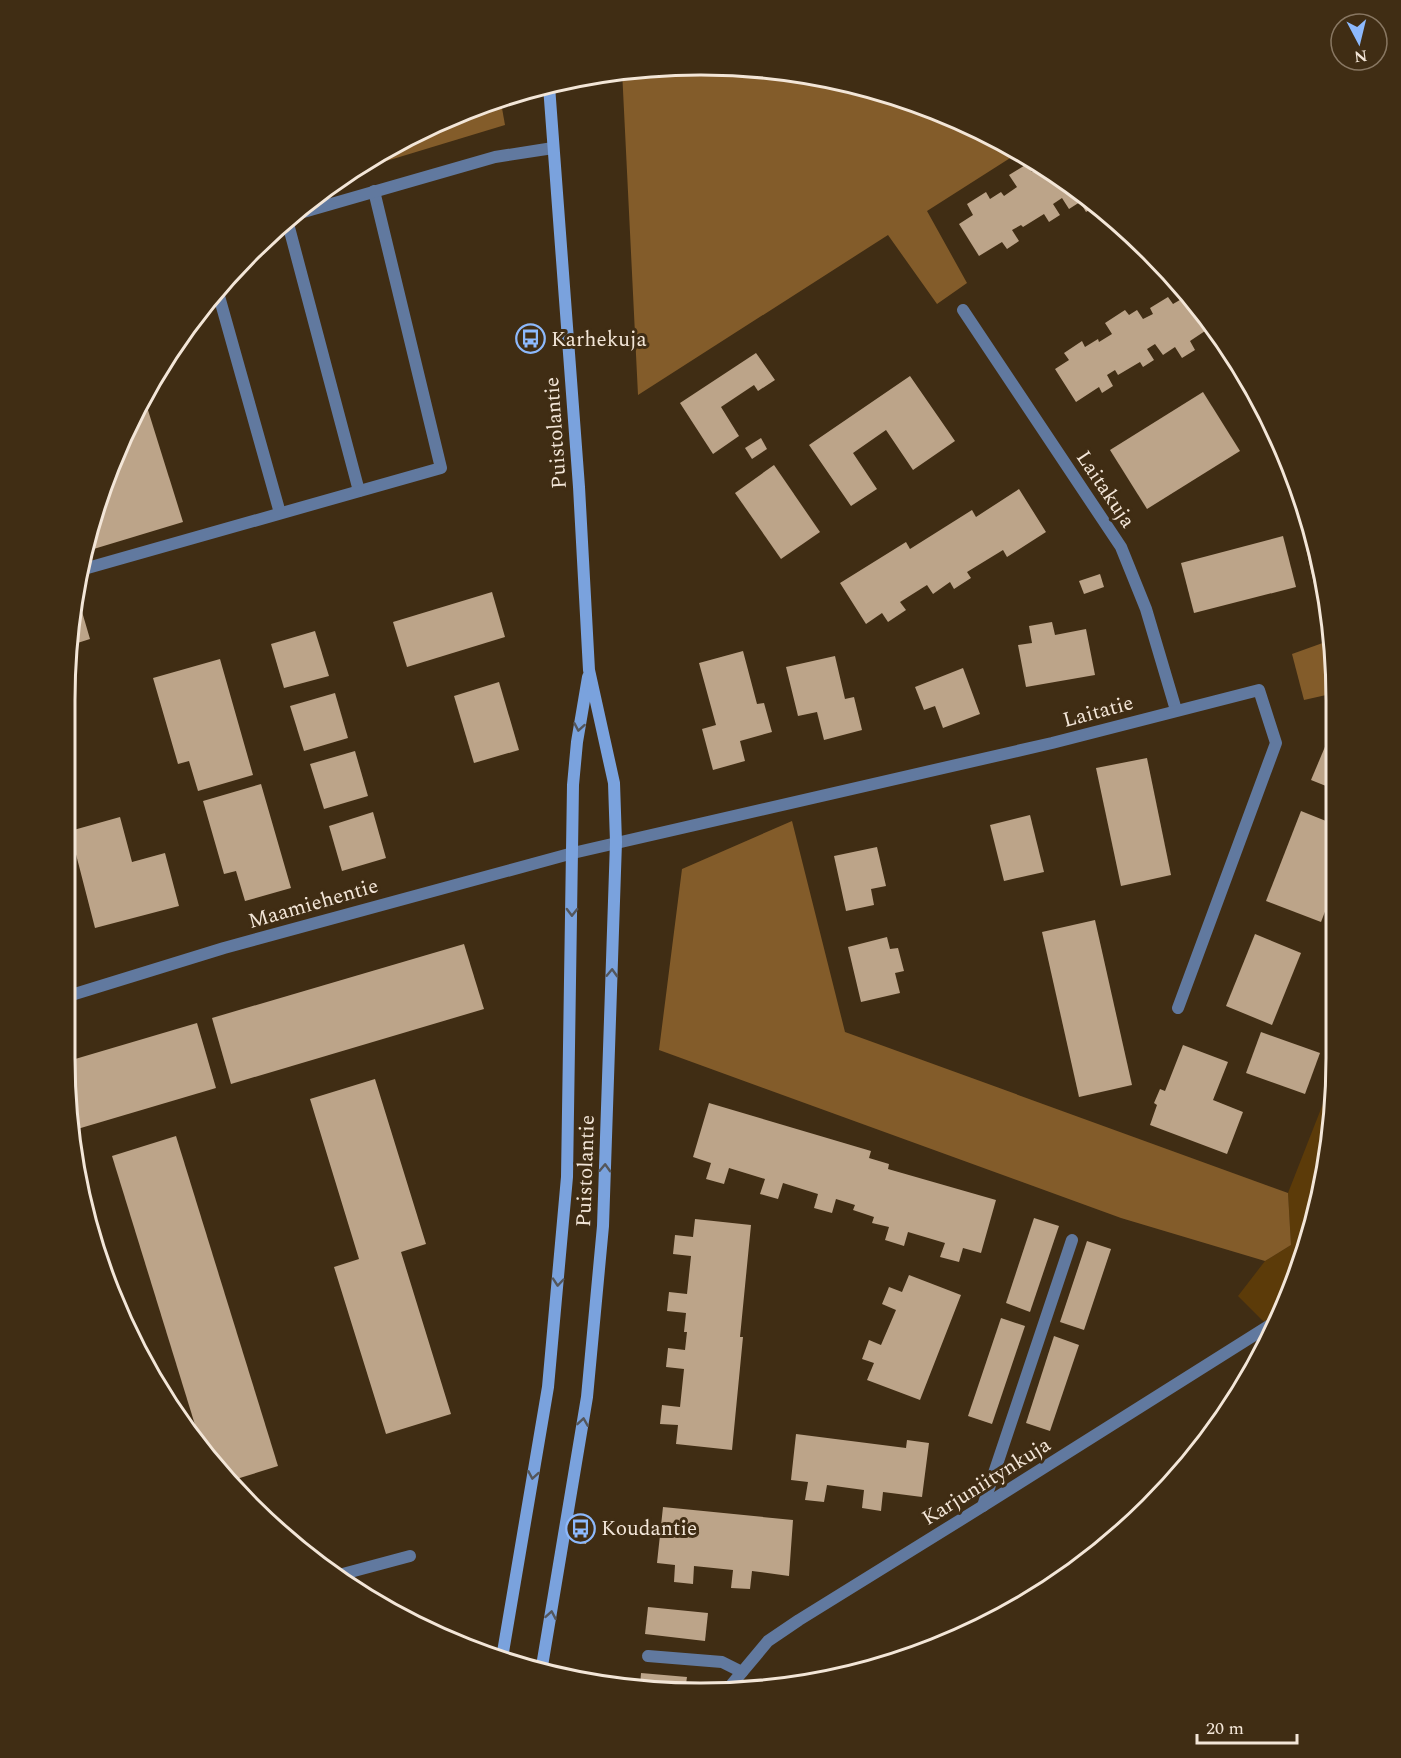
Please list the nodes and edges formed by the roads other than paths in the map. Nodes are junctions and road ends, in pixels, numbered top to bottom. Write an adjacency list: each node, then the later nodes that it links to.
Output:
1 (549, 94): 2 (main road, Puistolantie)
2 (553, 148): 3 (street); 11 (main road, Puistolantie)
3 (374, 191): 4 (street); 8 (street)
4 (314, 209)
5 (289, 229): 8 (street)
6 (220, 300): 9 (street)
7 (963, 310): 12 (street, Laitakuja)
8 (359, 491): 9 (street)
9 (280, 513): 10 (street)
10 (89, 567)
11 (589, 670): 13 (main road, Puistolantie); 14 (main road, Puistolantie, one-way to 14)
12 (1176, 710): 13 (street, Laitatie); 16 (street, Laitatie)
13 (616, 842): 14 (street, Laitatie); 24 (main road, Puistolantie, one-way to 13)
14 (573, 854): 15 (street, Maamiehentie); 22 (main road, Puistolantie, one-way to 22)
15 (75, 994)
16 (1178, 1008)
17 (1072, 1240): 19 (street)
18 (1263, 1329): 19 (street, Karjuniitynkuja)
19 (983, 1506): 25 (street, Karjuniitynkuja)
20 (410, 1556): 21 (street)
21 (346, 1573)
22 (503, 1651)
23 (648, 1656): 25 (street)
24 (543, 1663)
25 (742, 1672): 26 (street, Karjuniitynkuja)
26 (734, 1682)

